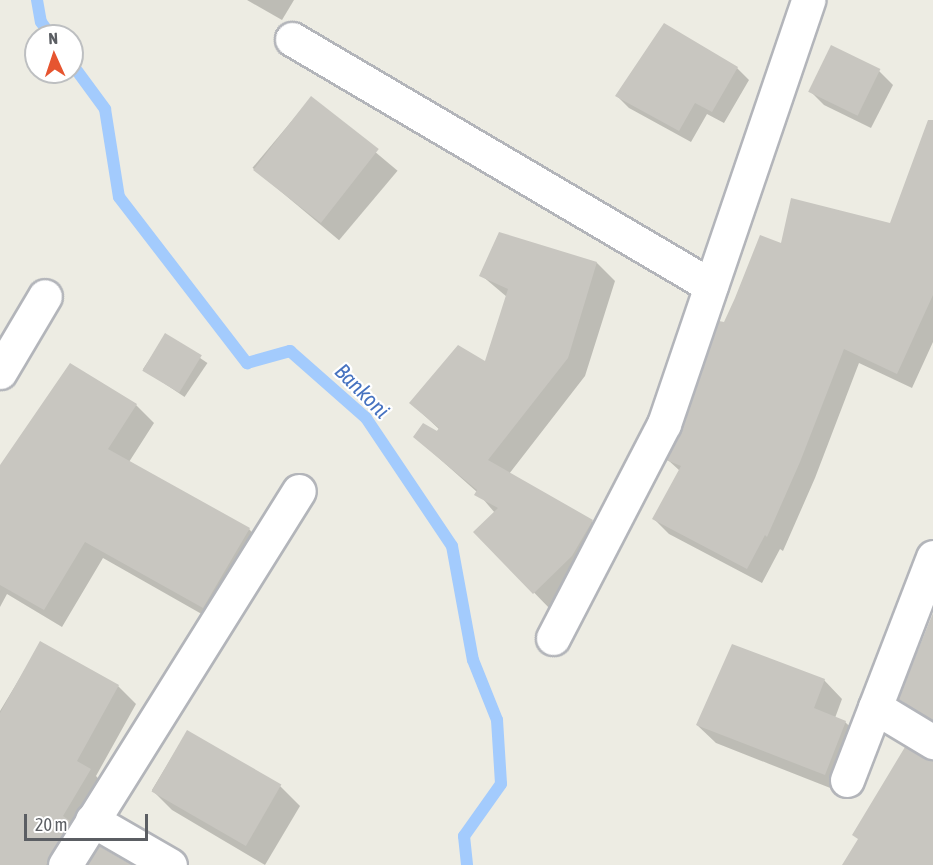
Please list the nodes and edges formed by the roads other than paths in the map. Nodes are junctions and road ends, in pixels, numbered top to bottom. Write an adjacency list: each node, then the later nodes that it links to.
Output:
1 (808, 0): 3 (street)
2 (292, 39): 3 (street)
3 (711, 286): 8 (street)
4 (45, 296): 5 (street)
5 (0, 372)
6 (299, 491): 12 (street)
7 (933, 556): 9 (street)
8 (553, 638)
9 (875, 707): 10 (street); 11 (street)
10 (933, 742)
11 (847, 780)
12 (92, 820): 13 (street); 14 (street)
13 (65, 865)
14 (170, 865)

